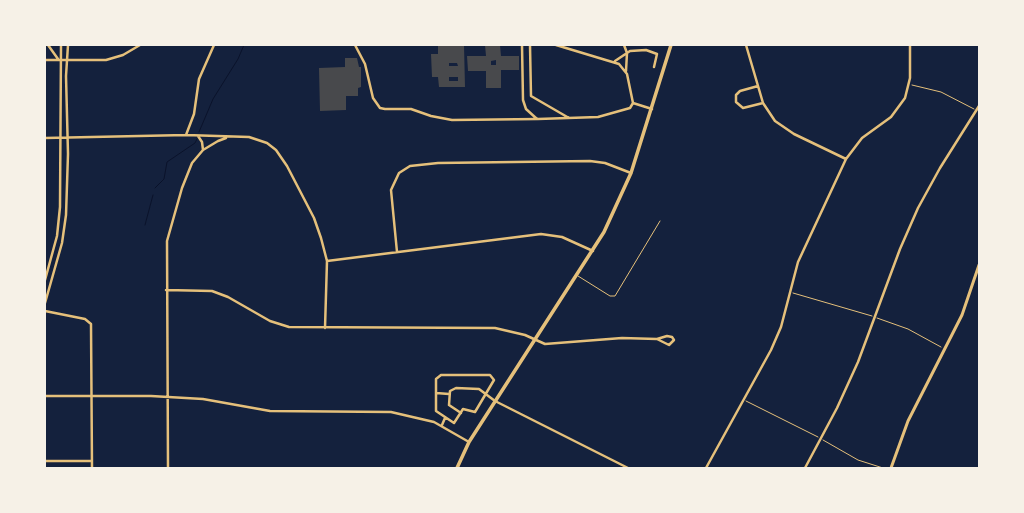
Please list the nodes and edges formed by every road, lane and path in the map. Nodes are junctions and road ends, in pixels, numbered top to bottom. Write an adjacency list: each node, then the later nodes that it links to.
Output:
1 (48, 45): 15 (street)
2 (61, 45): 15 (street)
3 (68, 45): 17 (street)
4 (140, 45): 17 (street)
5 (214, 45): 30 (street)
6 (355, 45): 29 (street)
7 (522, 45): 29 (street)
8 (530, 45): 28 (street)
9 (556, 45): 18 (street)
10 (624, 45): 14 (street)
11 (671, 45): 26 (main road)
12 (746, 45): 22 (street)
13 (910, 45): 21 (street)
14 (626, 53): 18 (street); 19 (street); 20 (street)
15 (59, 59): 16 (street); 17 (street); 34 (street)
16 (45, 60)
17 (67, 60): 35 (street)
18 (614, 61): 20 (street)
19 (654, 67)
20 (626, 72): 23 (street)
21 (909, 85): 27 (path); 37 (street)
22 (758, 86): 24 (street); 24 (street)
23 (633, 103): 26 (street); 28 (street)
24 (763, 103): 37 (street)
25 (979, 106): 27 (street)
26 (652, 109): 38 (main road)
27 (976, 110): 52 (street)
28 (569, 118): 29 (street)
29 (538, 119)
30 (186, 135): 31 (street); 35 (street)
31 (197, 136): 32 (street); 36 (street)
32 (231, 137): 36 (street); 44 (street)
33 (45, 138): 34 (street)
34 (60, 138): 35 (street); 40 (street)
35 (68, 138): 41 (street)
36 (203, 150): 48 (street)
37 (846, 159): 49 (street)
38 (631, 173): 42 (main road); 43 (street)
39 (660, 221): 46 (lane)
40 (56, 240): 41 (street); 47 (street)
41 (62, 242): 50 (street)
42 (593, 251): 43 (street); 46 (main road)
43 (397, 252): 44 (street)
44 (327, 261): 53 (street)
45 (979, 265): 56 (street)
46 (578, 276): 54 (main road)
47 (45, 280)
48 (166, 290): 53 (street); 62 (street)
49 (789, 292): 52 (path); 63 (street)
50 (45, 303)
51 (45, 310): 59 (street)
52 (876, 317): 56 (path); 68 (street)
53 (326, 328): 54 (street)
54 (536, 339): 55 (street); 64 (main road)
55 (657, 339): 55 (street)
56 (945, 349): 79 (street)
57 (436, 393): 58 (street); 60 (street); 66 (street)
58 (449, 394): 60 (street); 65 (street)
59 (92, 395): 61 (street); 62 (street); 71 (street)
60 (487, 395): 64 (street); 65 (street)
61 (45, 396)
62 (168, 398): 67 (street); 73 (street)
63 (744, 400): 68 (path); 76 (street)
64 (495, 402): 69 (main road); 75 (street)
65 (461, 413): 66 (street)
66 (445, 418): 67 (street)
67 (442, 425): 69 (street)
68 (821, 439): 77 (street); 78 (path)
69 (469, 442): 74 (main road)
70 (45, 461): 71 (street)
71 (92, 461): 72 (street)
72 (92, 468)
73 (168, 468)
74 (457, 468)
75 (628, 468)
76 (706, 468)
77 (805, 468)
78 (883, 468)
79 (891, 468)

